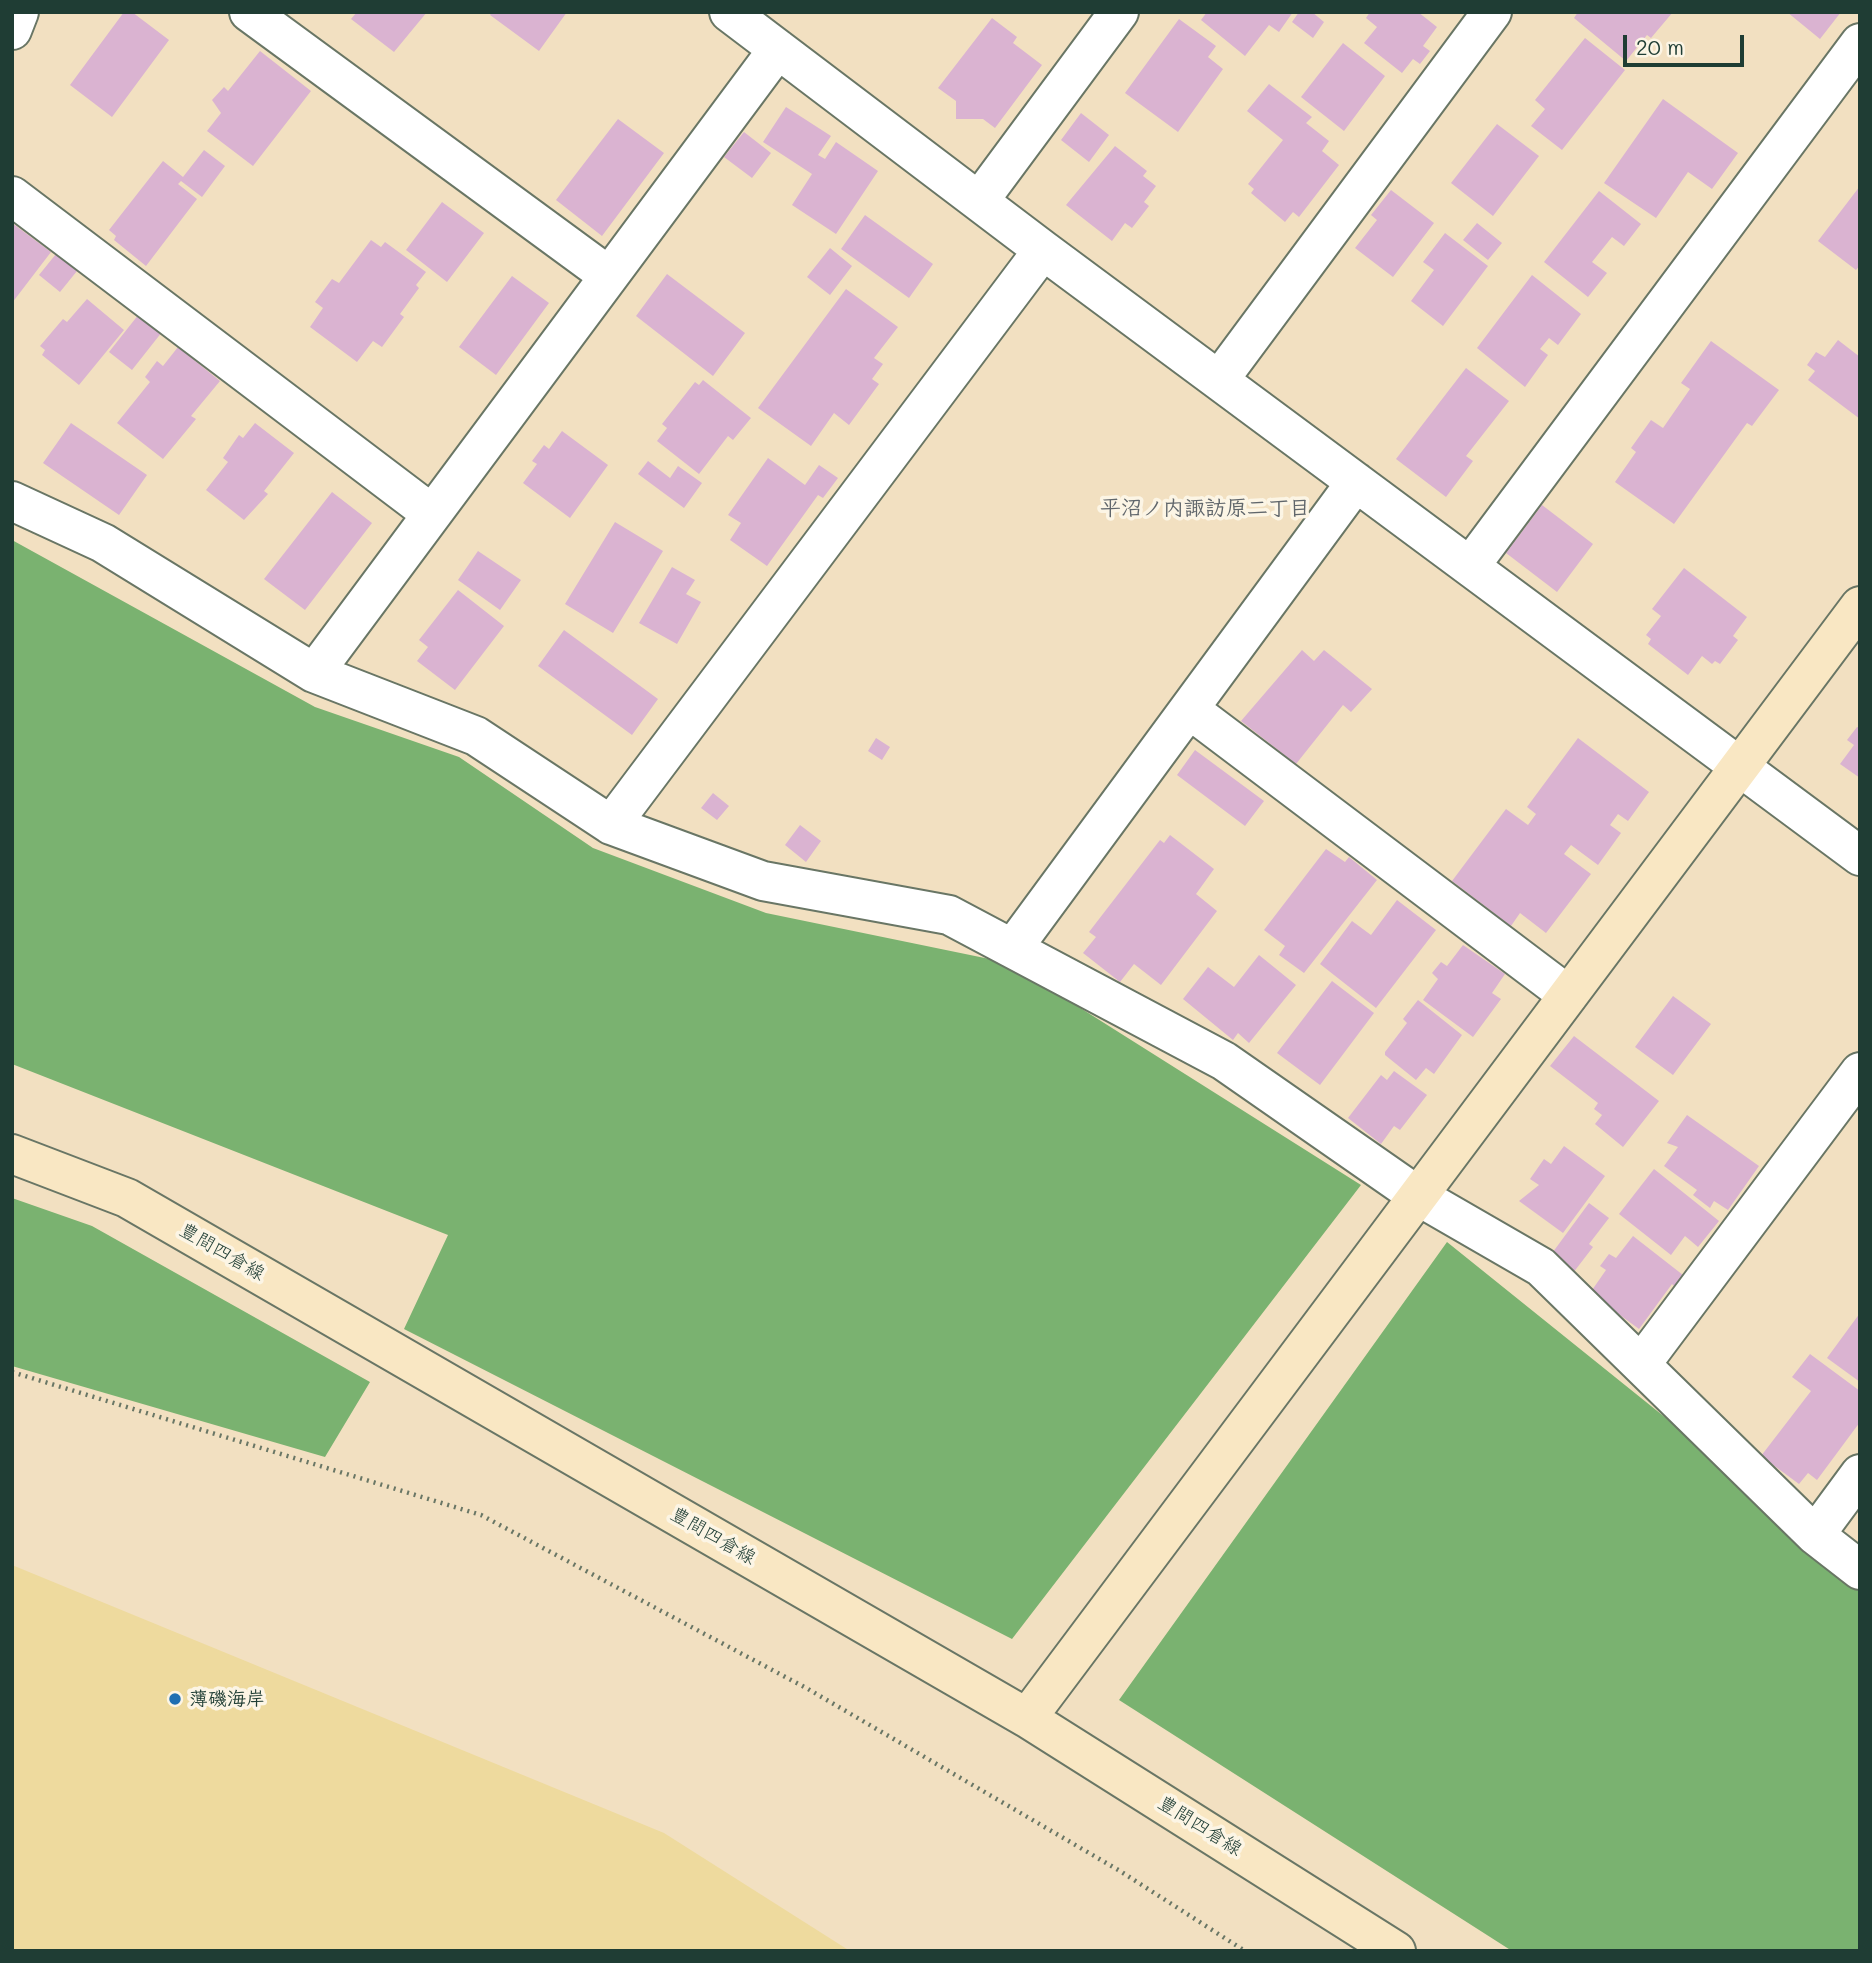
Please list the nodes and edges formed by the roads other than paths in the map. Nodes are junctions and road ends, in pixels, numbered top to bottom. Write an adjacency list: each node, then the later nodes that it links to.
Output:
1 (19, 12): 6 (street)
2 (249, 12): 12 (street)
3 (729, 12): 8 (street)
4 (1119, 12): 10 (street)
5 (1492, 12): 13 (street)
6 (12, 30)
7 (1860, 43): 17 (street)
8 (778, 49): 10 (street); 12 (street)
9 (12, 196): 16 (street)
10 (979, 201): 11 (street)
11 (1043, 250): 13 (street); 22 (street)
12 (609, 276): 16 (street)
13 (1219, 380): 14 (street)
14 (1356, 482): 17 (street); 20 (street)
15 (12, 501): 19 (street)
16 (432, 514): 19 (street)
17 (1471, 565): 21 (street)
18 (1860, 606): 21 (main road)
19 (314, 673): 22 (street)
20 (1189, 709): 24 (street); 25 (street)
21 (1740, 766): 23 (street); 25 (main road)
22 (611, 825): 24 (street)
23 (1860, 856)
24 (1013, 947): 28 (street)
25 (1568, 995): 28 (main road)
26 (1860, 1072): 29 (street)
27 (12, 1154): 33 (main road, 豊間四倉線)
28 (1418, 1196): 29 (street); 33 (main road)
29 (1642, 1363): 31 (street)
30 (1860, 1475): 31 (street)
31 (1815, 1535): 32 (street)
32 (1860, 1570)
33 (1027, 1717): 34 (main road, 豊間四倉線)
34 (1396, 1951)

